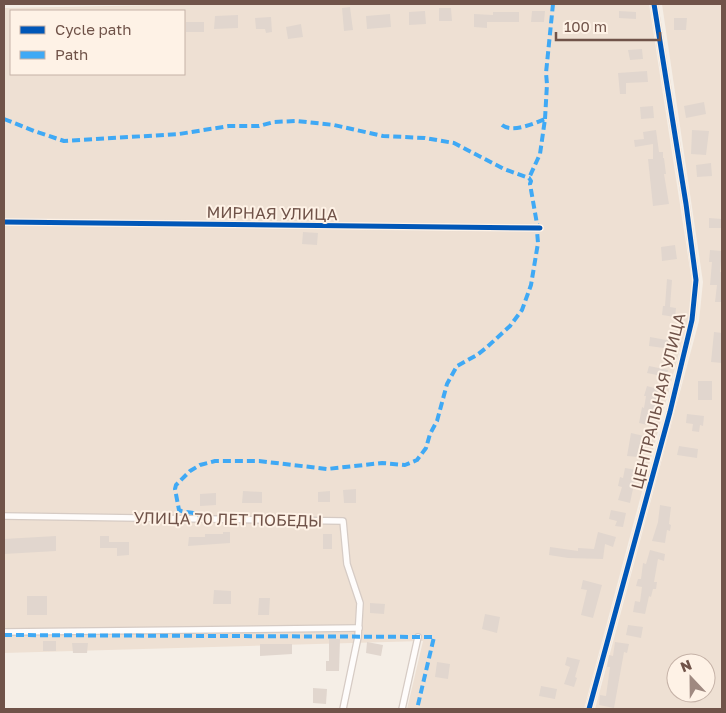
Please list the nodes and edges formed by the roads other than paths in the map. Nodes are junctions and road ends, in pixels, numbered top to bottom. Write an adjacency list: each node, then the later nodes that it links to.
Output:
1 (654, 4): 10 (street, ЦЕНТРАЛЬНАЯ УЛИЦА)
2 (4, 222): 3 (street, МИРНАЯ УЛИЦА)
3 (540, 228)
4 (4, 516): 5 (street, УЛИЦА 70 ЛЕТ ПОБЕДЫ)
5 (359, 628): 6 (street); 8 (street, УЛИЦА 70 ЛЕТ ПОБЕДЫ)
6 (4, 632)
7 (418, 637): 9 (street)
8 (343, 709)
9 (402, 709)
10 (589, 709)

